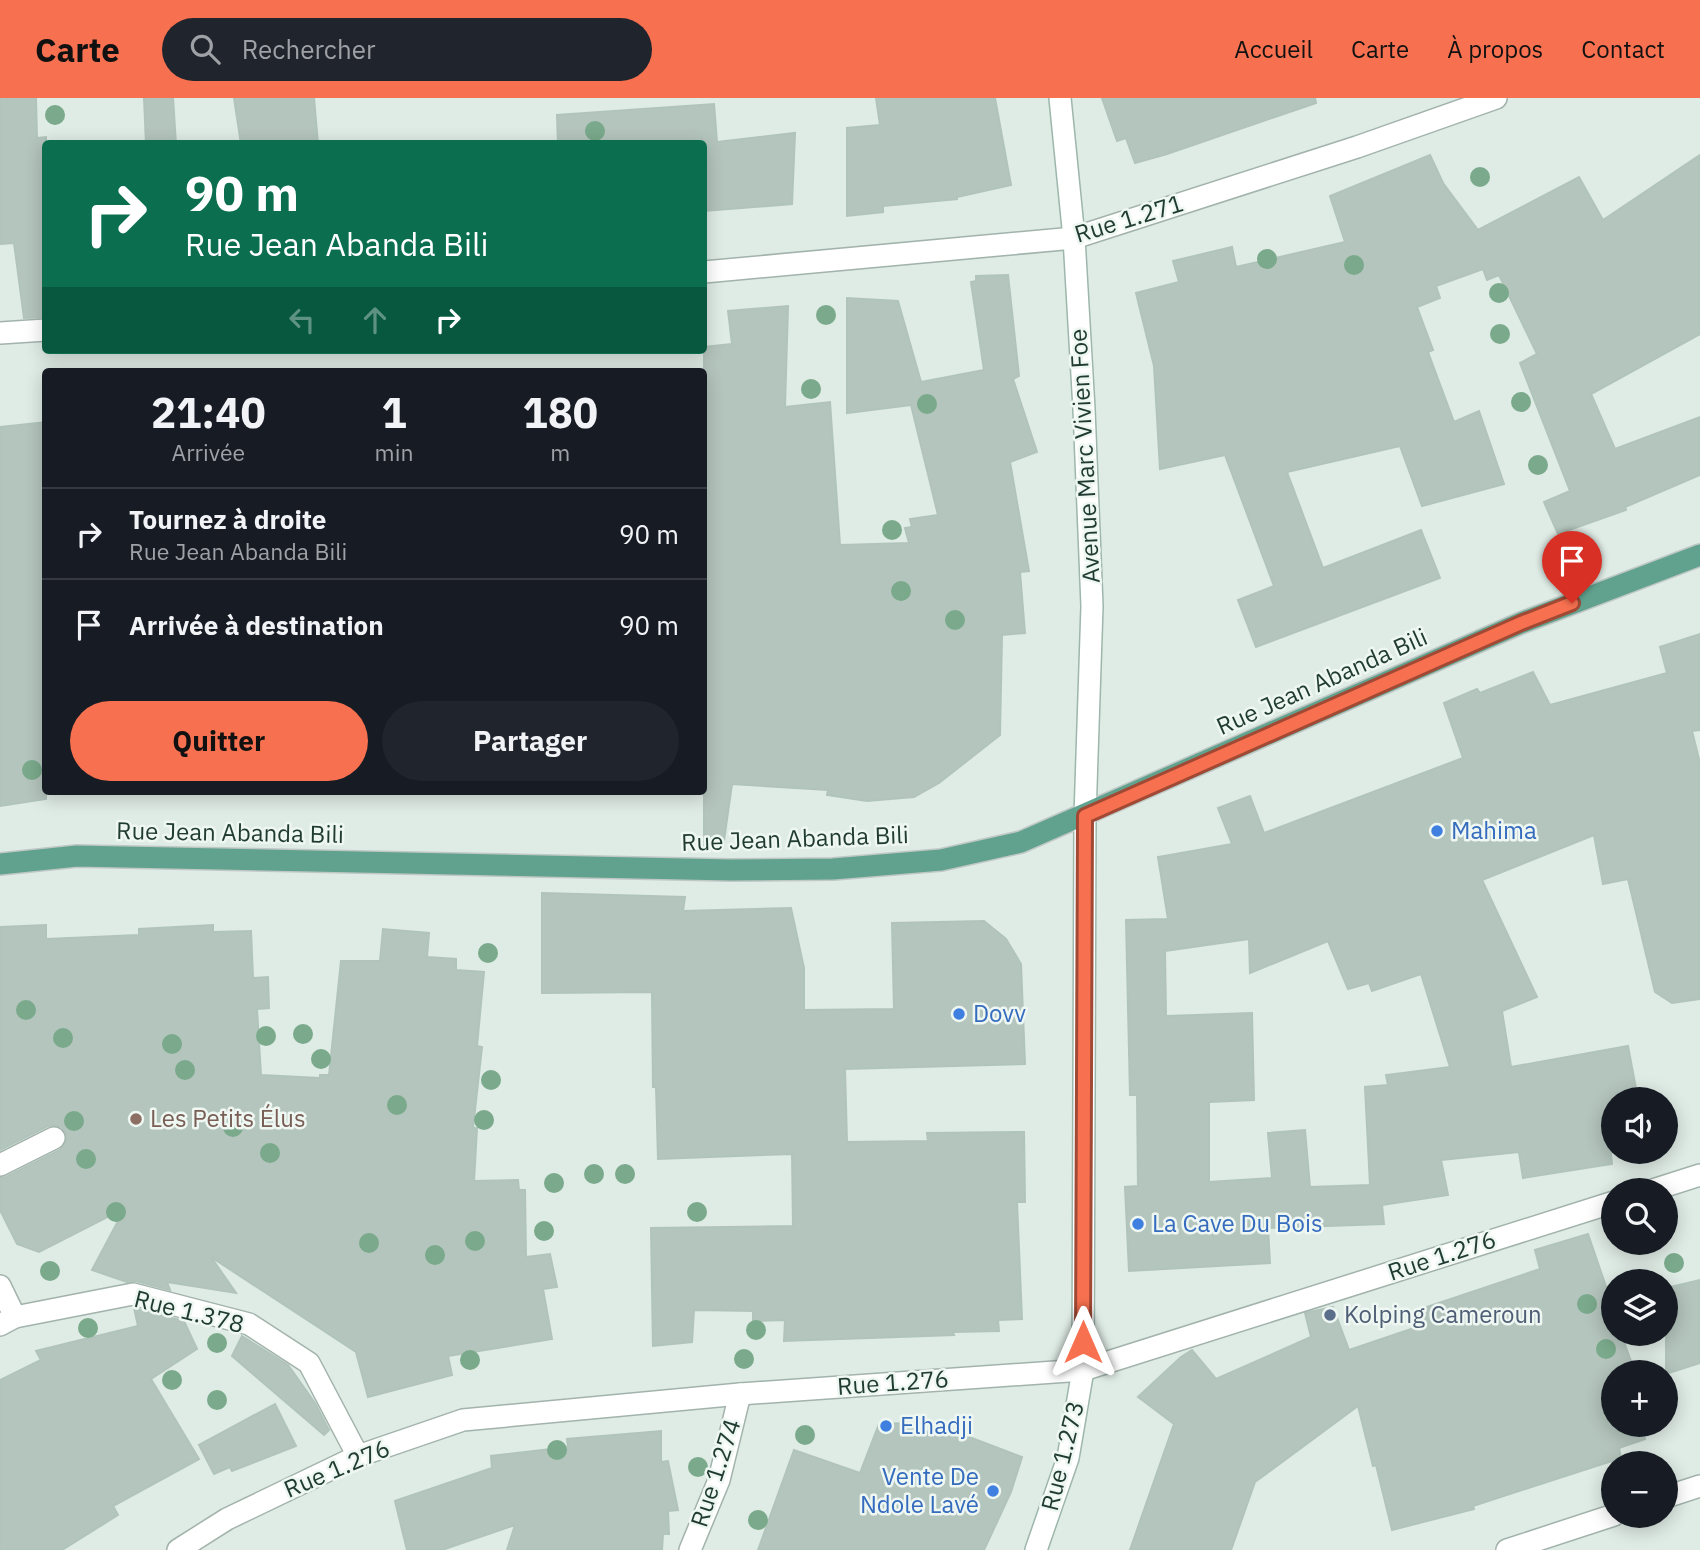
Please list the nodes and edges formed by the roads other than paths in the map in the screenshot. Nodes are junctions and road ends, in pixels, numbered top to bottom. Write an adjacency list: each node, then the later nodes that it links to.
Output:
1 (1060, 98): 3 (street, Avenue Marc Vivien Foe)
2 (1496, 98): 3 (street, Rue 1.271)
3 (1074, 238): 4 (street, Rue 1.271); 8 (street, Avenue Marc Vivien Foe)
4 (707, 272)
5 (42, 330): 6 (street)
6 (0, 333)
7 (1700, 555): 8 (main road, Rue Jean Abanda Bili)
8 (1085, 816): 9 (main road, Rue Jean Abanda Bili); 17 (street, Rue 1.273)
9 (0, 864)
10 (54, 1138): 11 (street)
11 (0, 1165)
12 (1700, 1175): 13 (street)
13 (1678, 1182)
14 (1601, 1206): 17 (street, Rue 1.276)
15 (0, 1286): 16 (street)
16 (8, 1321): 19 (street, Rue 1.378)
17 (1083, 1370): 18 (street, Rue 1.276); 25 (street, Rue 1.273)
18 (740, 1395): 19 (street, Rue 1.276); 24 (street, Rue 1.274)
19 (358, 1455): 23 (street, Rue 1.276)
20 (1700, 1486): 21 (street)
21 (1678, 1493)
22 (1601, 1518): 26 (street)
23 (178, 1550)
24 (690, 1550)
25 (1036, 1550)
26 (1507, 1550)

